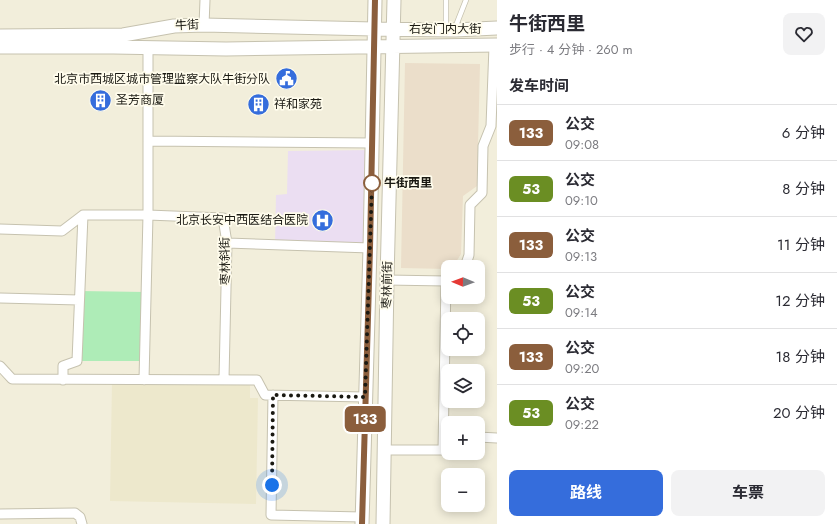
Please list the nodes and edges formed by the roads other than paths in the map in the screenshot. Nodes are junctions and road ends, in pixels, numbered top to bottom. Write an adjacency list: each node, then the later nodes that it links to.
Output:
1 (205, 0): 6 (street)
2 (375, 0): 8 (main road, 枣林前街)
3 (394, 0): 9 (main road, 枣林前街)
4 (446, 0): 10 (lane)
5 (466, 0): 10 (lane)
6 (204, 25): 8 (main road, 牛街); 11 (main road, 牛街)
7 (497, 28): 10 (main road, 右安门内大街)
8 (374, 29): 9 (main road, 牛街); 12 (main road, 枣林前街)
9 (394, 29): 10 (main road, 右安门内大街); 13 (main road, 枣林前街)
10 (450, 30)
11 (0, 36)
12 (375, 46): 13 (main road, 右安门内大街); 16 (main road, 牛街); 18 (main road, 枣林前街)
13 (394, 46): 14 (main road, 右安门内大街); 25 (main road, 枣林前街)
14 (495, 46): 24 (street)
15 (0, 47): 16 (main road, 牛街)
16 (148, 47): 17 (street)
17 (148, 141): 18 (street); 20 (street)
18 (372, 143): 23 (main road, 枣林前街)
19 (82, 214): 20 (street); 21 (street); 28 (street)
20 (148, 215): 22 (street, 枣林斜街); 33 (street)
21 (0, 229)
22 (227, 243): 23 (street); 31 (street, 枣林斜街)
23 (370, 248): 35 (main road, 枣林前街)
24 (467, 260)
25 (387, 280): 26 (street); 39 (main road, 枣林前街)
26 (441, 281)
27 (0, 298): 28 (street)
28 (79, 300): 32 (street)
29 (447, 304): 36 (street)
30 (0, 366): 32 (street)
31 (224, 379): 33 (street); 34 (street)
32 (63, 380): 33 (street)
33 (144, 380)
34 (273, 395): 35 (street); 42 (street)
35 (365, 397): 42 (main road, 枣林前街)
36 (445, 416)
37 (485, 437): 38 (street)
38 (497, 438)
39 (386, 450): 40 (street); 44 (main road, 枣林前街)
40 (441, 450)
41 (0, 514): 43 (street)
42 (362, 521)
43 (82, 524)
44 (383, 524)

